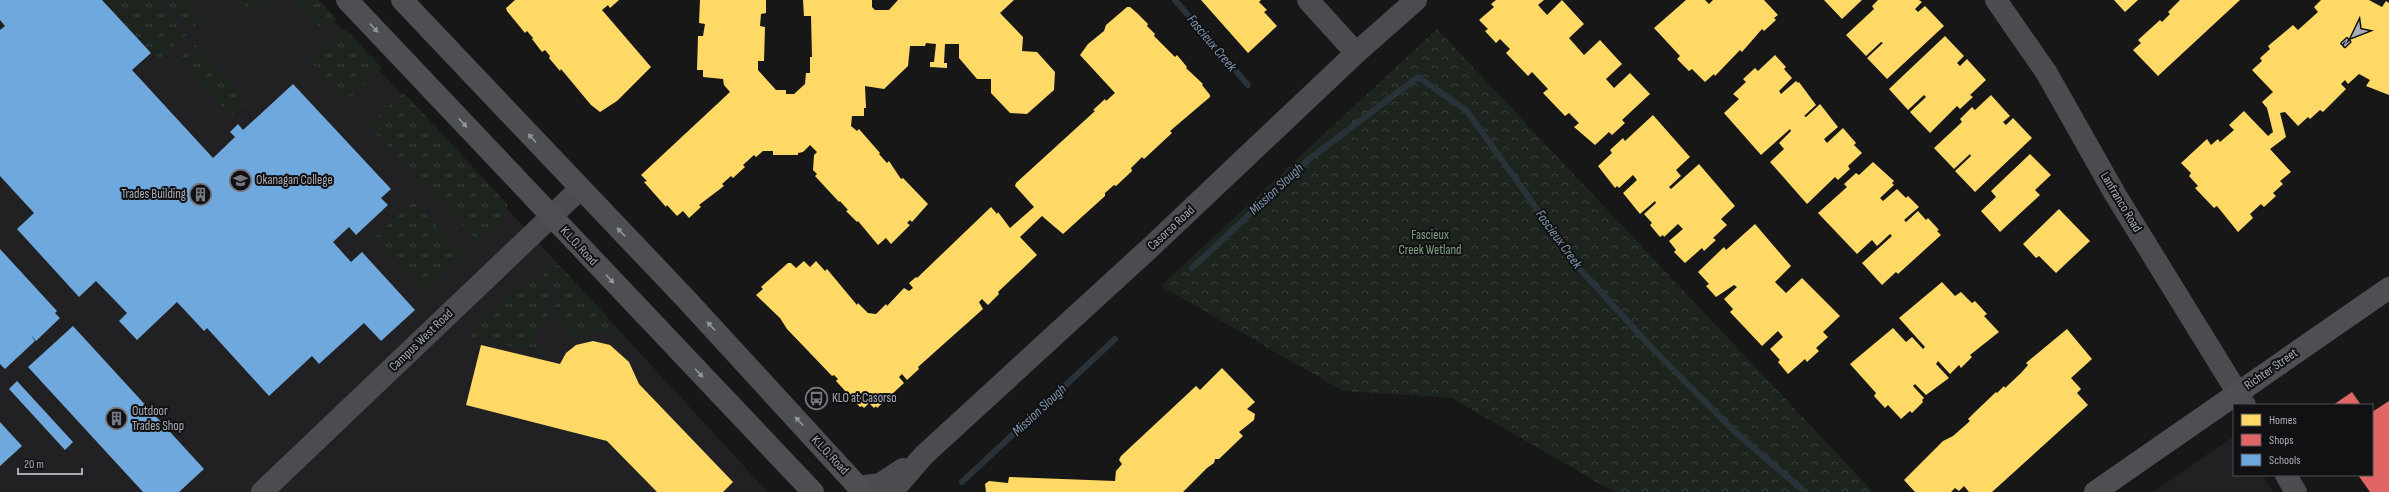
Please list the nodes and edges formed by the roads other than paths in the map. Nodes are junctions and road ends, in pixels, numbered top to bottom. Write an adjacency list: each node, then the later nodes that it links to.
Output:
1 (347, 0): 8 (main road, K.L.O. Road, one-way to 8)
2 (402, 0): 7 (main road, K.L.O. Road, one-way to 2)
3 (1308, 0): 6 (street)
4 (1416, 0): 6 (street, Casorso Road)
5 (1996, 0): 10 (street, Lanfranco Road)
6 (1356, 53): 12 (street, Casorso Road)
7 (580, 189): 8 (street, Campus West Road); 14 (main road, K.L.O. Road, one-way to 7)
8 (552, 218): 15 (street, Campus West Road); 16 (main road, K.L.O. Road, one-way to 16)
9 (2389, 288): 10 (main road, Richter Street)
10 (2241, 399)
11 (2233, 404): 18 (main road, Richter Street)
12 (924, 455): 14 (street, Casorso Road); 17 (street, Casorso Road)
13 (2287, 476): 19 (street)
14 (861, 490)
15 (262, 492)
16 (812, 492)
17 (892, 492)
18 (2095, 492)
19 (2296, 492)

